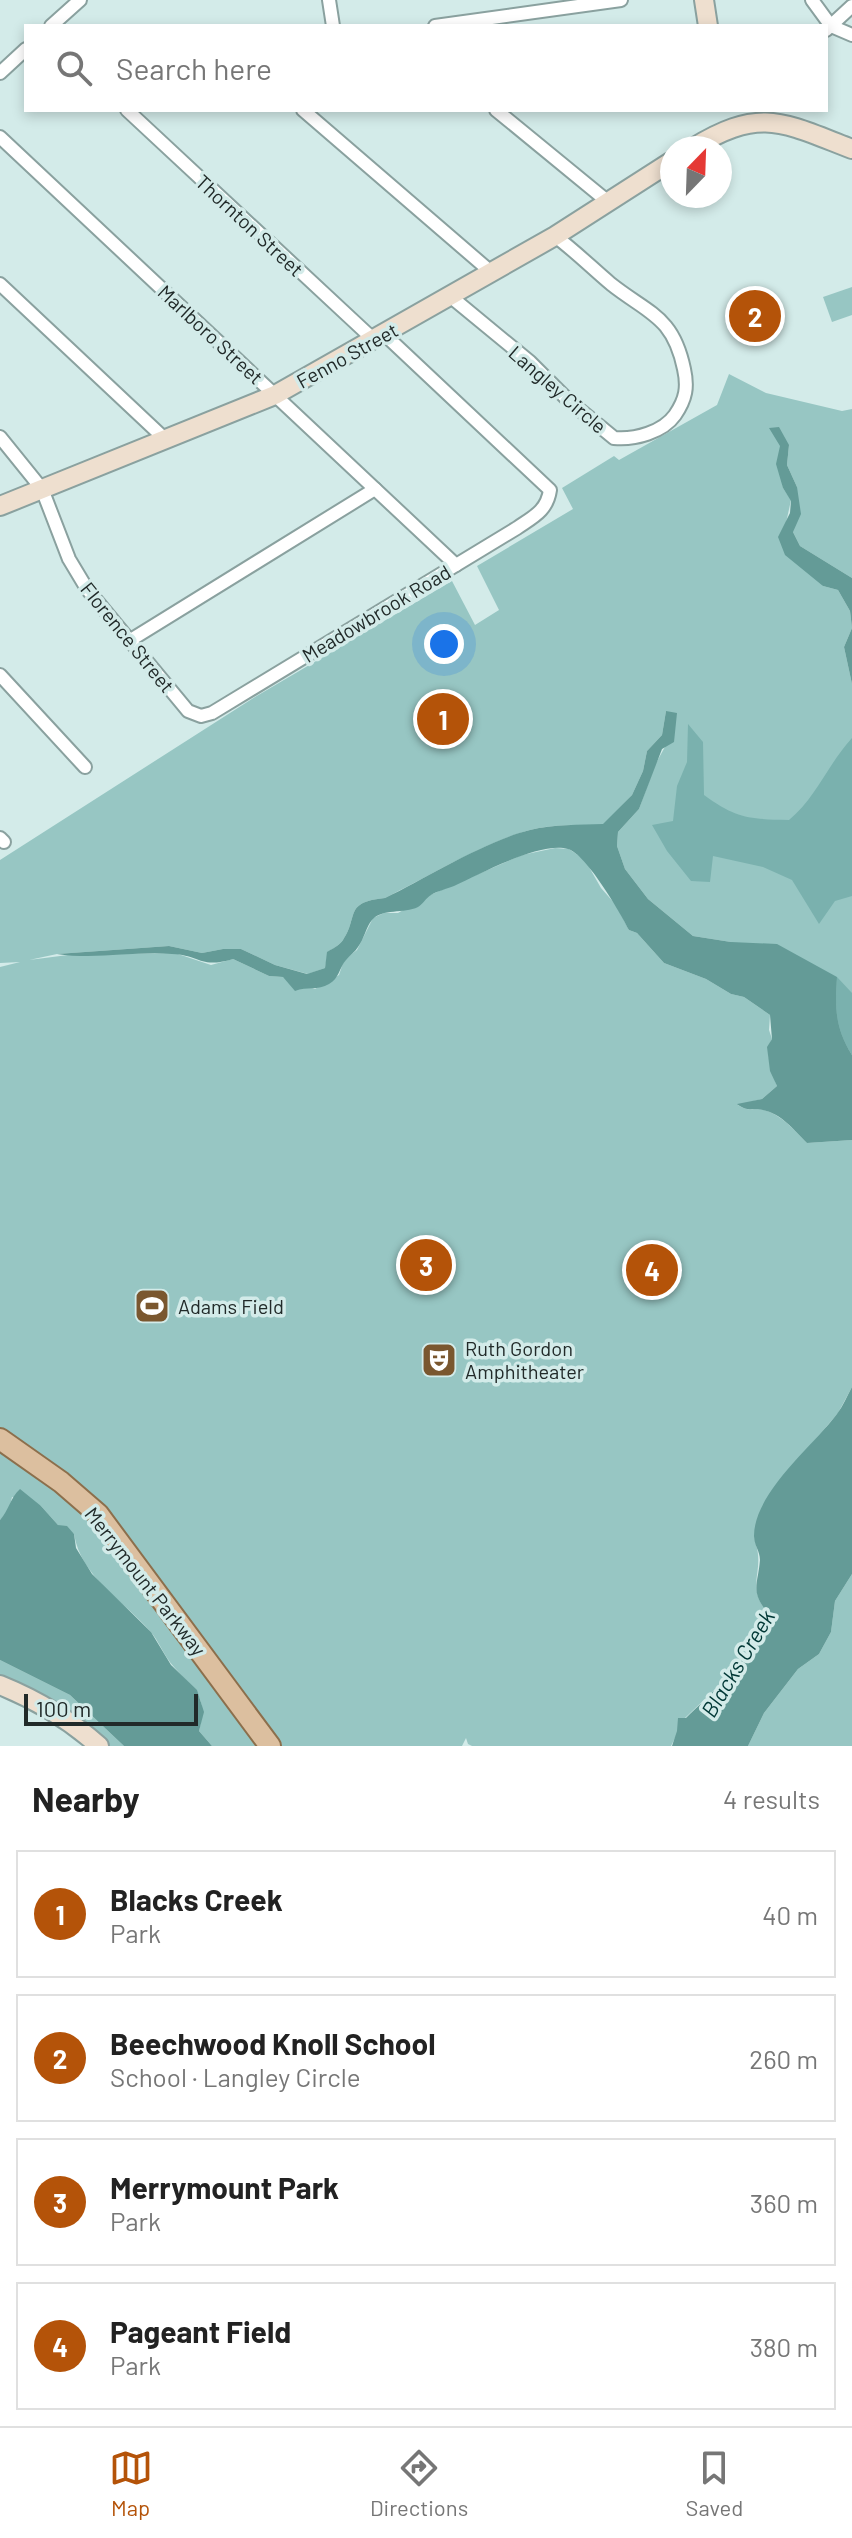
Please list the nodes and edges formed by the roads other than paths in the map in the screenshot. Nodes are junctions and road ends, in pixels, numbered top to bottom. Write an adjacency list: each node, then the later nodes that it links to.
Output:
1 (329, 0): 8 (street)
2 (621, 0): 9 (street)
3 (704, 0): 10 (street)
4 (812, 0): 11 (street)
5 (71, 3): 7 (street)
6 (852, 6): 12 (street)
7 (53, 24)
8 (333, 24)
9 (449, 24)
10 (708, 24)
11 (827, 24)
12 (829, 28): 13 (street)
13 (852, 35)
14 (24, 51): 15 (street)
15 (0, 73)
16 (129, 112): 29 (street, Thornton Street)
17 (305, 112): 26 (street)
18 (498, 112): 24 (street)
19 (728, 118): 20 (street); 22 (street)
20 (707, 136)
21 (0, 137): 30 (street, Marlboro Street)
22 (852, 149)
23 (660, 168): 24 (street, Fenno Street)
24 (607, 201): 25 (street, Fenno Street)
25 (555, 236): 26 (street, Fenno Street); 28 (street, Langley Circle)
26 (491, 272): 28 (street, Fenno Street)
27 (0, 284): 32 (street)
28 (450, 296): 29 (street, Fenno Street)
29 (379, 337): 30 (street, Fenno Street); 35 (street, Thornton Street)
30 (275, 395): 32 (street, Fenno Street); 34 (street, Marlboro Street)
31 (0, 437): 33 (street, Florence Street)
32 (166, 440): 33 (street, Fenno Street)
33 (42, 489): 36 (street, Fenno Street); 38 (street, Florence Street)
34 (375, 489): 37 (street, Marlboro Street); 38 (street)
35 (550, 490): 37 (street, Meadowbrook Road)
36 (0, 506)
37 (456, 565): 40 (street, Meadowbrook Road)
38 (129, 641): 40 (street, Florence Street)
39 (0, 675): 41 (street)
40 (188, 711)
41 (85, 767)
42 (0, 1439): 45 (main road, Merrymount Parkway)
43 (0, 1685): 44 (street)
44 (99, 1746)
45 (270, 1746)

